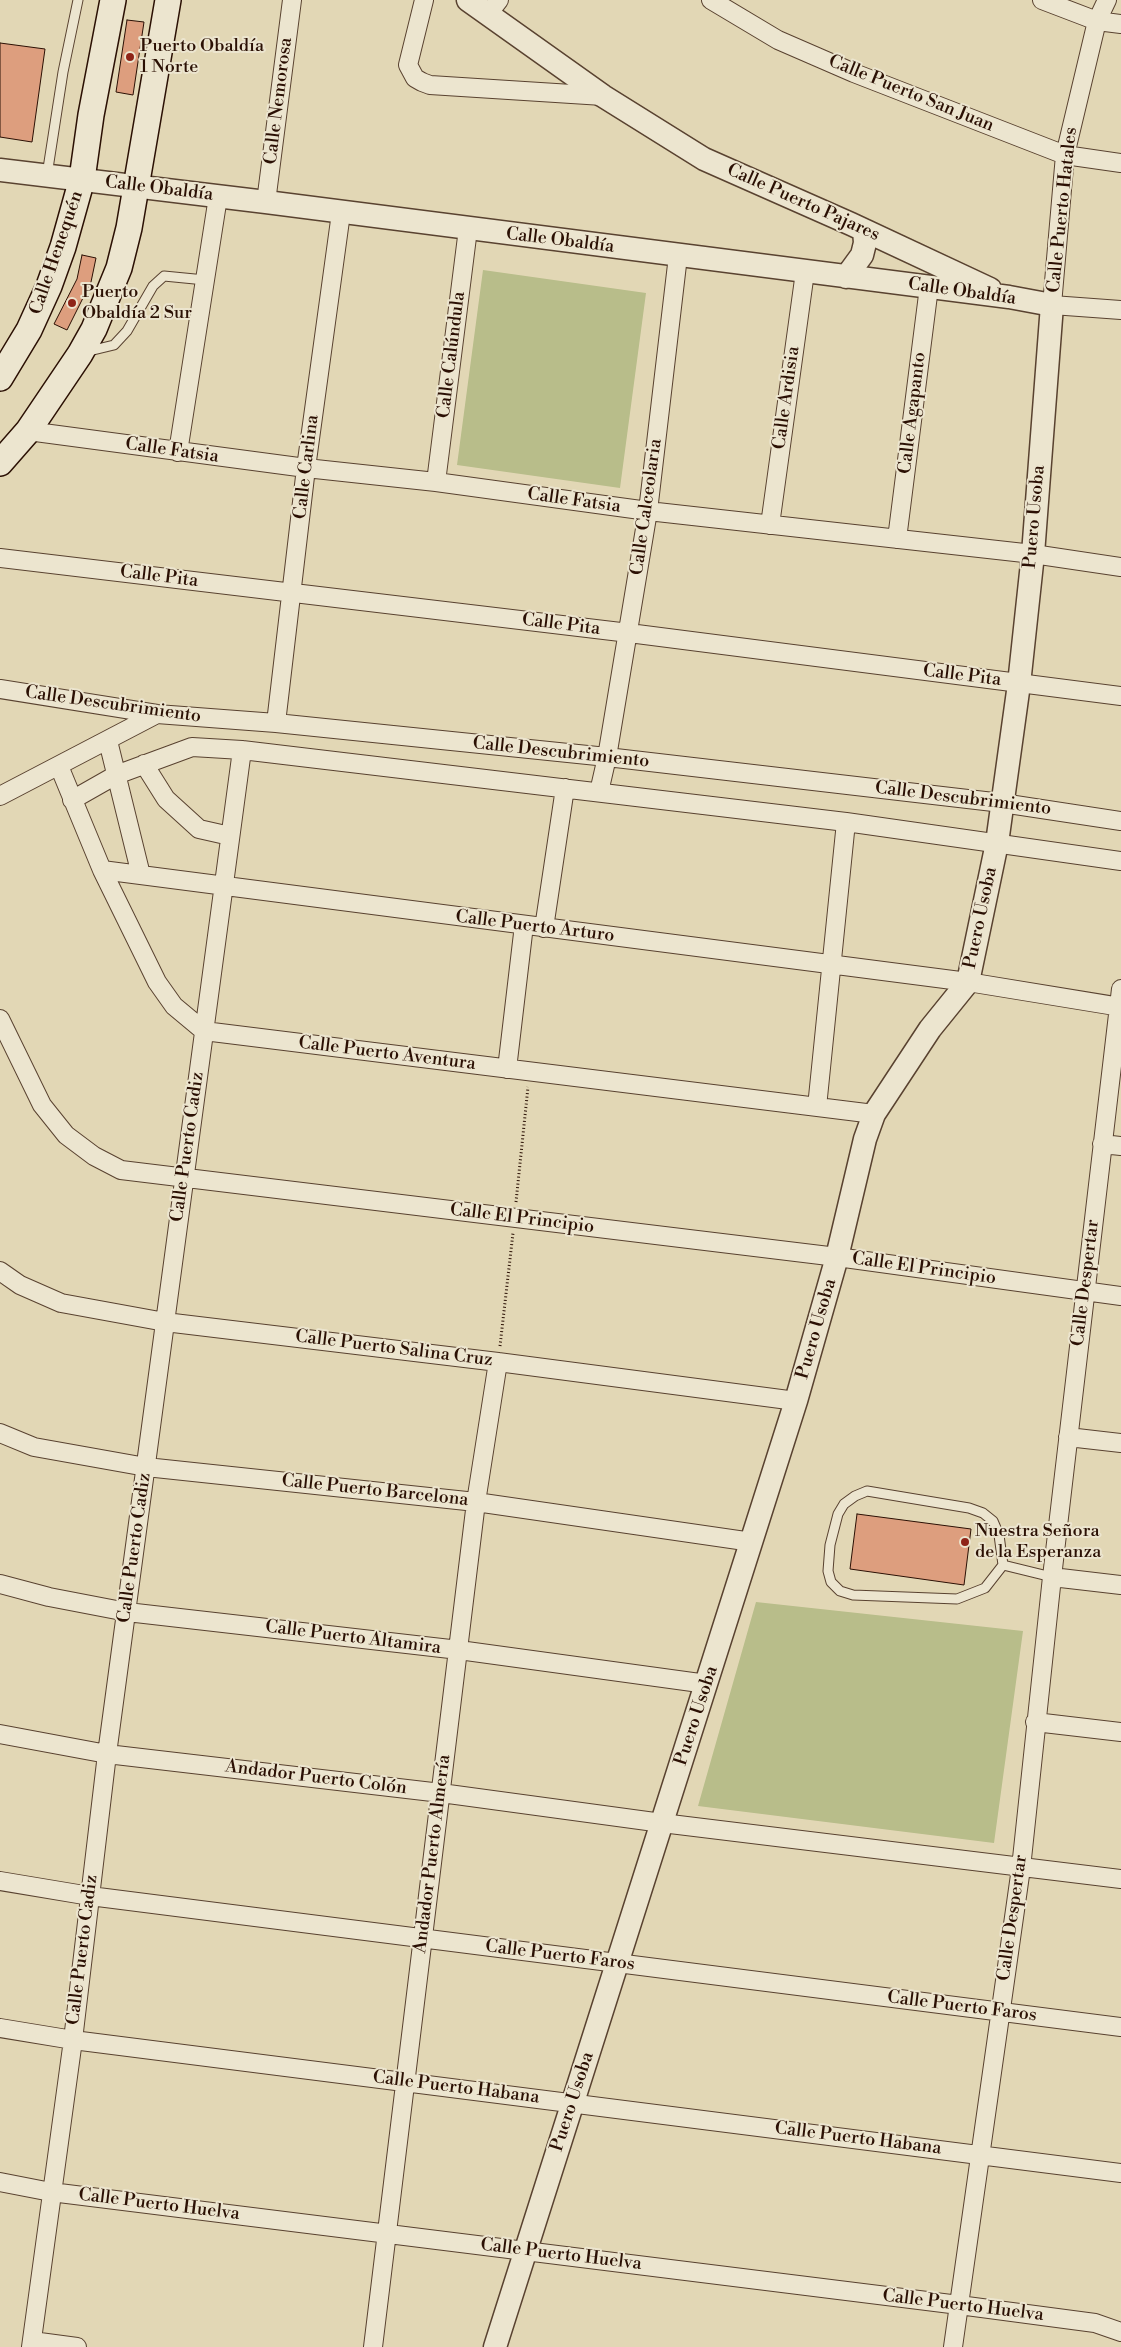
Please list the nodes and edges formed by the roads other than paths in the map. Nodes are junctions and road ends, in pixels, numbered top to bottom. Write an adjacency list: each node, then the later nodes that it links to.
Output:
1 (78, 0): 17 (lane)
2 (113, 0): 18 (main road, Calle Henequén)
3 (168, 0): 19 (main road)
4 (292, 0): 21 (street, Calle Nemorosa)
5 (424, 0): 13 (street, Calle Puerto Pajares)
6 (468, 0): 10 (street, Calle Puerto Pajares)
7 (711, 0): 14 (street, Calle Puerto San Juan)
8 (1042, 0): 11 (street)
9 (1107, 0): 11 (street, Calle Puerto Hatales)
10 (493, 7): 13 (street, Calle Puerto Pajares)
11 (1097, 21): 12 (street); 14 (street, Calle Puerto Hatales)
12 (1121, 24)
13 (603, 96): 24 (street, Calle Puerto Pajares)
14 (1065, 155): 15 (street, Calle Puerto San Juan); 31 (street, Calle Puerto Hatales)
15 (1121, 162)
16 (0, 170): 17 (street, Calle Obaldía)
17 (48, 176): 18 (street, Calle Obaldía)
18 (82, 179): 19 (street, Calle Obaldía); 34 (main road, Calle Henequén)
19 (136, 186): 20 (street, Calle Obaldía); 33 (main road)
20 (218, 197): 21 (street, Calle Obaldía); 28 (street)
21 (266, 202): 22 (street, Calle Obaldía)
22 (341, 213): 23 (street, Calle Obaldía); 38 (street, Calle Carlina)
23 (468, 229): 25 (street, Calle Obaldía); 39 (street, Calle Calúndula)
24 (864, 230): 27 (street); 30 (street, Calle Puerto Pajares)
25 (678, 256): 26 (street, Calle Obaldía); 40 (street, Calle Calceolaria)
26 (805, 272): 27 (street, Calle Obaldía); 41 (street, Calle Ardisia)
27 (846, 277): 29 (street, Calle Obaldía)
28 (205, 280): 33 (lane); 36 (street)
29 (930, 287): 30 (street, Calle Obaldía); 42 (street, Calle Agapanto)
30 (1009, 298): 31 (street, Calle Obaldía)
31 (1052, 306): 32 (street, Calle Obaldía); 43 (street, Puero Usoba)
32 (1121, 310)
33 (80, 354): 35 (main road)
34 (0, 378)
35 (28, 431): 36 (street, Calle Fatsia); 37 (main road)
36 (178, 452): 38 (street, Calle Fatsia)
37 (0, 462)
38 (306, 468): 39 (street, Calle Fatsia); 46 (street, Calle Carlina)
39 (436, 482): 40 (street, Calle Fatsia)
40 (648, 511): 41 (street, Calle Fatsia); 47 (street, Calle Calceolaria)
41 (770, 524): 42 (street, Calle Fatsia)
42 (897, 539): 43 (street, Calle Fatsia)
43 (1032, 554): 45 (street, Calle Fatsia); 48 (street, Puero Usoba)
44 (0, 558): 46 (street, Calle Pita)
45 (1121, 567)
46 (291, 594): 47 (street, Calle Pita); 52 (street, Calle Carlina)
47 (629, 633): 48 (street, Calle Pita); 55 (street, Calle Calceolaria)
48 (1019, 684): 50 (street, Calle Pita); 63 (street, Puero Usoba)
49 (0, 689): 51 (street, Calle Descubrimiento)
50 (1121, 696)
51 (157, 714): 52 (street, Calle Descubrimiento); 53 (street)
52 (276, 723): 55 (street, Calle Descubrimiento)
53 (108, 741): 57 (street); 58 (street)
54 (242, 750): 56 (street, Calle Descubrimiento); 59 (street, Calle Descubrimiento); 66 (street, Calle Puerto Cadiz)
55 (608, 757): 60 (street, Calle Calceolaria); 63 (street, Calle Descubrimiento)
56 (144, 764): 58 (street, Calle Descubrimiento); 66 (street)
57 (58, 766): 61 (street); 62 (street)
58 (116, 775): 62 (street, Calle Descubrimiento); 70 (street)
59 (566, 788): 60 (street, Calle Descubrimiento); 73 (street)
60 (599, 792): 65 (street, Calle Descubrimiento)
61 (0, 796)
62 (72, 800): 69 (street)
63 (1002, 803): 64 (street, Calle Descubrimiento); 67 (street, Puero Usoba)
64 (1121, 821)
65 (846, 822): 67 (street, Calle Descubrimiento); 74 (street)
66 (230, 836): 71 (street, Calle Puerto Cadiz)
67 (997, 843): 68 (street, Calle Descubrimiento); 75 (street, Puero Usoba)
68 (1121, 861)
69 (102, 870): 70 (street, Calle Puerto Arturo); 78 (street)
70 (141, 876): 71 (street, Calle Puerto Arturo)
71 (224, 886): 72 (street, Calle Puerto Arturo); 78 (street, Calle Puerto Cadiz)
72 (524, 925): 73 (street, Calle Puerto Arturo); 79 (street)
73 (544, 928): 74 (street, Calle Puerto Arturo)
74 (831, 965): 75 (street, Calle Puerto Arturo); 80 (street)
75 (968, 982): 76 (street, Calle Puerto Arturo); 81 (street, Puero Usoba)
76 (1120, 1001): 82 (street, Calle Despertar)
77 (0, 1019): 84 (street, Calle El Principio)
78 (204, 1031): 79 (street, Calle Puerto Aventura); 84 (street, Calle Puerto Cadiz)
79 (507, 1069): 80 (street, Calle Puerto Aventura)
80 (817, 1107): 81 (street, Calle Puerto Aventura)
81 (874, 1114): 85 (street, Puero Usoba)
82 (1102, 1144): 83 (street); 87 (street, Calle Despertar)
83 (1121, 1146)
84 (184, 1177): 85 (street, Calle El Principio); 89 (street, Calle Puerto Cadiz)
85 (837, 1257): 87 (street, Calle El Principio); 91 (street, Puero Usoba)
86 (0, 1271): 89 (street, Calle Puerto Salina Cruz)
87 (1085, 1291): 88 (street, Calle El Principio); 93 (street, Calle Despertar)
88 (1121, 1296)
89 (165, 1322): 90 (street, Calle Puerto Salina Cruz); 95 (street, Calle Puerto Cadiz)
90 (498, 1362): 91 (street, Calle Puerto Salina Cruz); 96 (street, Andador Puerto Almería)
91 (796, 1401): 97 (street, Puero Usoba)
92 (0, 1432): 95 (street, Calle Puerto Barcelona)
93 (1068, 1437): 94 (street); 99 (street, Calle Despertar)
94 (1121, 1443)
95 (146, 1467): 96 (street, Calle Puerto Barcelona); 102 (street, Calle Puerto Cadiz)
96 (476, 1502): 97 (street, Calle Puerto Barcelona); 103 (street, Andador Puerto Almería)
97 (752, 1542): 104 (street, Puero Usoba)
98 (1003, 1566): 98 (lane); 99 (lane)
99 (1052, 1577): 101 (street); 105 (street, Calle Despertar)
100 (0, 1584): 102 (street, Calle Puerto Altamira)
101 (1121, 1585)
102 (127, 1612): 103 (street, Calle Puerto Altamira); 108 (street, Calle Puerto Cadiz)
103 (459, 1650): 104 (street, Calle Puerto Altamira); 109 (street, Andador Puerto Almería)
104 (707, 1684): 110 (street, Puero Usoba)
105 (1036, 1722): 106 (street); 111 (street, Calle Despertar)
106 (1121, 1732)
107 (0, 1734): 108 (street, Andador Puerto Colón)
108 (107, 1754): 109 (street, Andador Puerto Colón); 114 (street, Calle Puerto Cadiz)
109 (441, 1793): 110 (street, Andador Puerto Colón); 115 (street, Andador Puerto Almería)
110 (662, 1823): 111 (street, Andador Puerto Colón); 116 (street, Puero Usoba)
111 (1021, 1868): 112 (street); 117 (street, Calle Despertar)
112 (1121, 1879)
113 (0, 1881): 114 (street, Calle Puerto Faros)
114 (90, 1896): 115 (street, Calle Puerto Faros); 120 (street, Calle Puerto Cadiz)
115 (423, 1938): 116 (street, Calle Puerto Faros); 121 (street, Andador Puerto Almería)
116 (618, 1963): 117 (street, Calle Puerto Faros); 122 (street, Puero Usoba)
117 (1000, 2011): 118 (street, Calle Puerto Faros); 123 (street, Calle Despertar)
118 (1121, 2027)
119 (0, 2028): 120 (street, Calle Puerto Habana)
120 (73, 2040): 121 (street, Calle Puerto Habana); 126 (street, Calle Puerto Cadiz)
121 (405, 2081): 122 (street, Calle Puerto Habana); 127 (street, Andador Puerto Almería)
122 (573, 2103): 123 (street, Calle Puerto Habana); 128 (street, Puero Usoba)
123 (980, 2155): 124 (street, Calle Puerto Habana); 129 (street, Calle Despertar)
124 (1121, 2173)
125 (0, 2182): 126 (street, Calle Puerto Huelva)
126 (51, 2192): 127 (street, Calle Puerto Huelva); 131 (street, Calle Puerto Cadiz)
127 (388, 2234): 128 (street, Calle Puerto Huelva); 133 (street, Andador Puerto Almería)
128 (526, 2251): 129 (street, Calle Puerto Huelva); 134 (street, Puero Usoba)
129 (959, 2305): 130 (street, Calle Puerto Huelva); 135 (street, Calle Despertar)
130 (1121, 2332)
131 (31, 2344): 132 (street)
132 (76, 2347)
133 (373, 2347)
134 (495, 2347)
135 (953, 2347)

